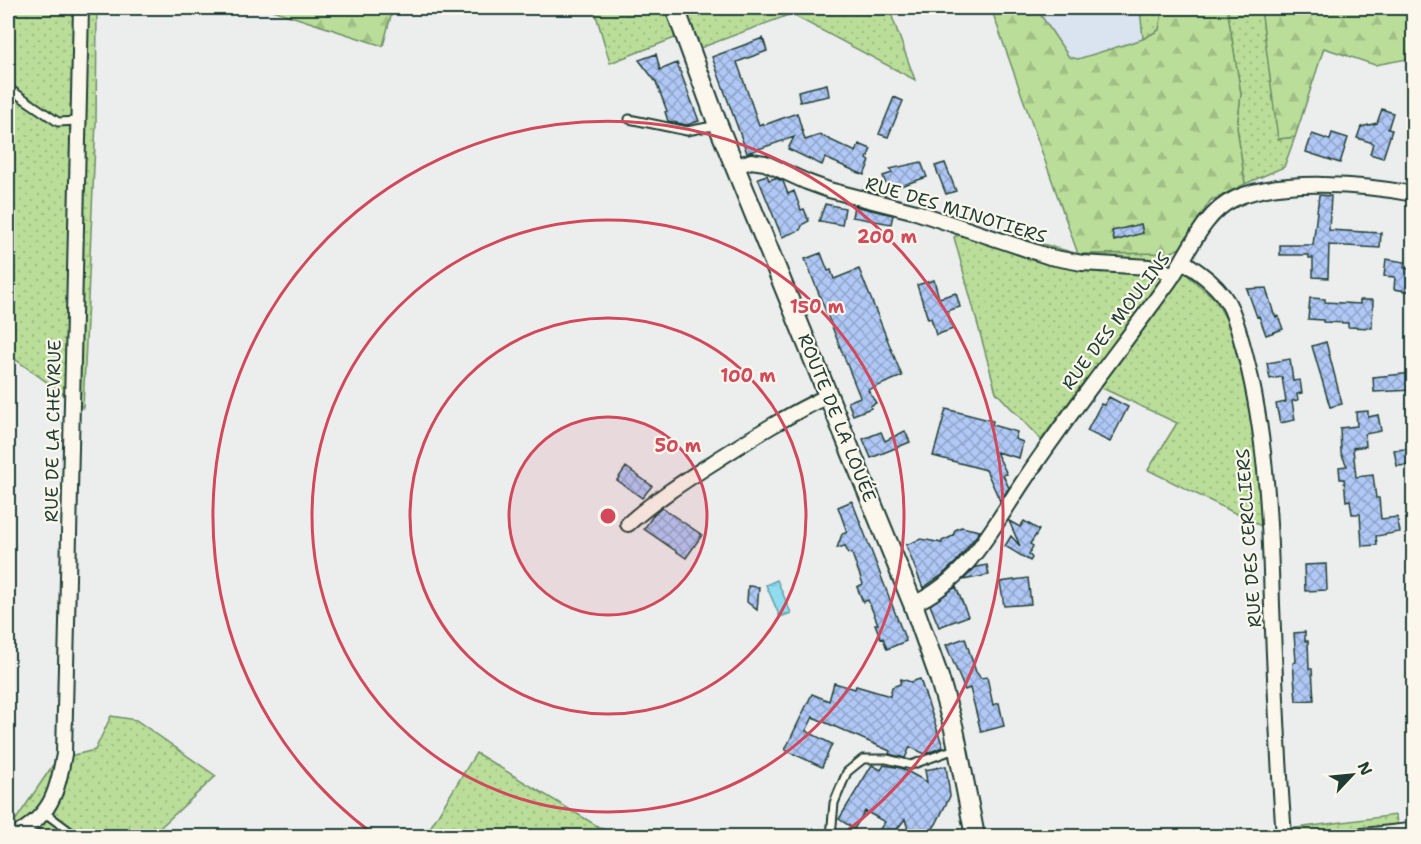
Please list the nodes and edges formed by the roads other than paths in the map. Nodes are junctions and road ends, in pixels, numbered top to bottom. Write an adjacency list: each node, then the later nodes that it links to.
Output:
1 (81, 8): 5 (street, RUE DE LA CHEVRUE)
2 (675, 8): 6 (main road, ROUTE DE LA LOUÉE)
3 (8, 88): 5 (lane)
4 (629, 119): 6 (lane)
5 (78, 121): 15 (street, RUE DE LA CHEVRUE)
6 (718, 125): 7 (main road, ROUTE DE LA LOUÉE)
7 (735, 167): 10 (street, RUE DES MINOTIERS); 11 (main road, ROUTE DE LA LOUÉE)
8 (1413, 194): 9 (street, RUE DES MOULINS)
9 (1183, 261): 10 (street, RUE DES MOULINS); 21 (street, RUE DES CERCLIERS)
10 (1173, 276): 13 (street, RUE DES MOULINS)
11 (828, 396): 12 (street); 13 (main road, ROUTE DE LA LOUÉE)
12 (628, 524)
13 (913, 604): 14 (main road, ROUTE DE LA LOUÉE)
14 (958, 748): 19 (lane); 20 (main road, ROUTE DE LA LOUÉE)
15 (45, 813): 17 (street, RUE DE LA CHEVRUE); 18 (lane)
16 (1413, 827): 22 (lane)
17 (14, 837)
18 (76, 837)
19 (831, 837)
20 (975, 837)
21 (1284, 837)
22 (1330, 837)

